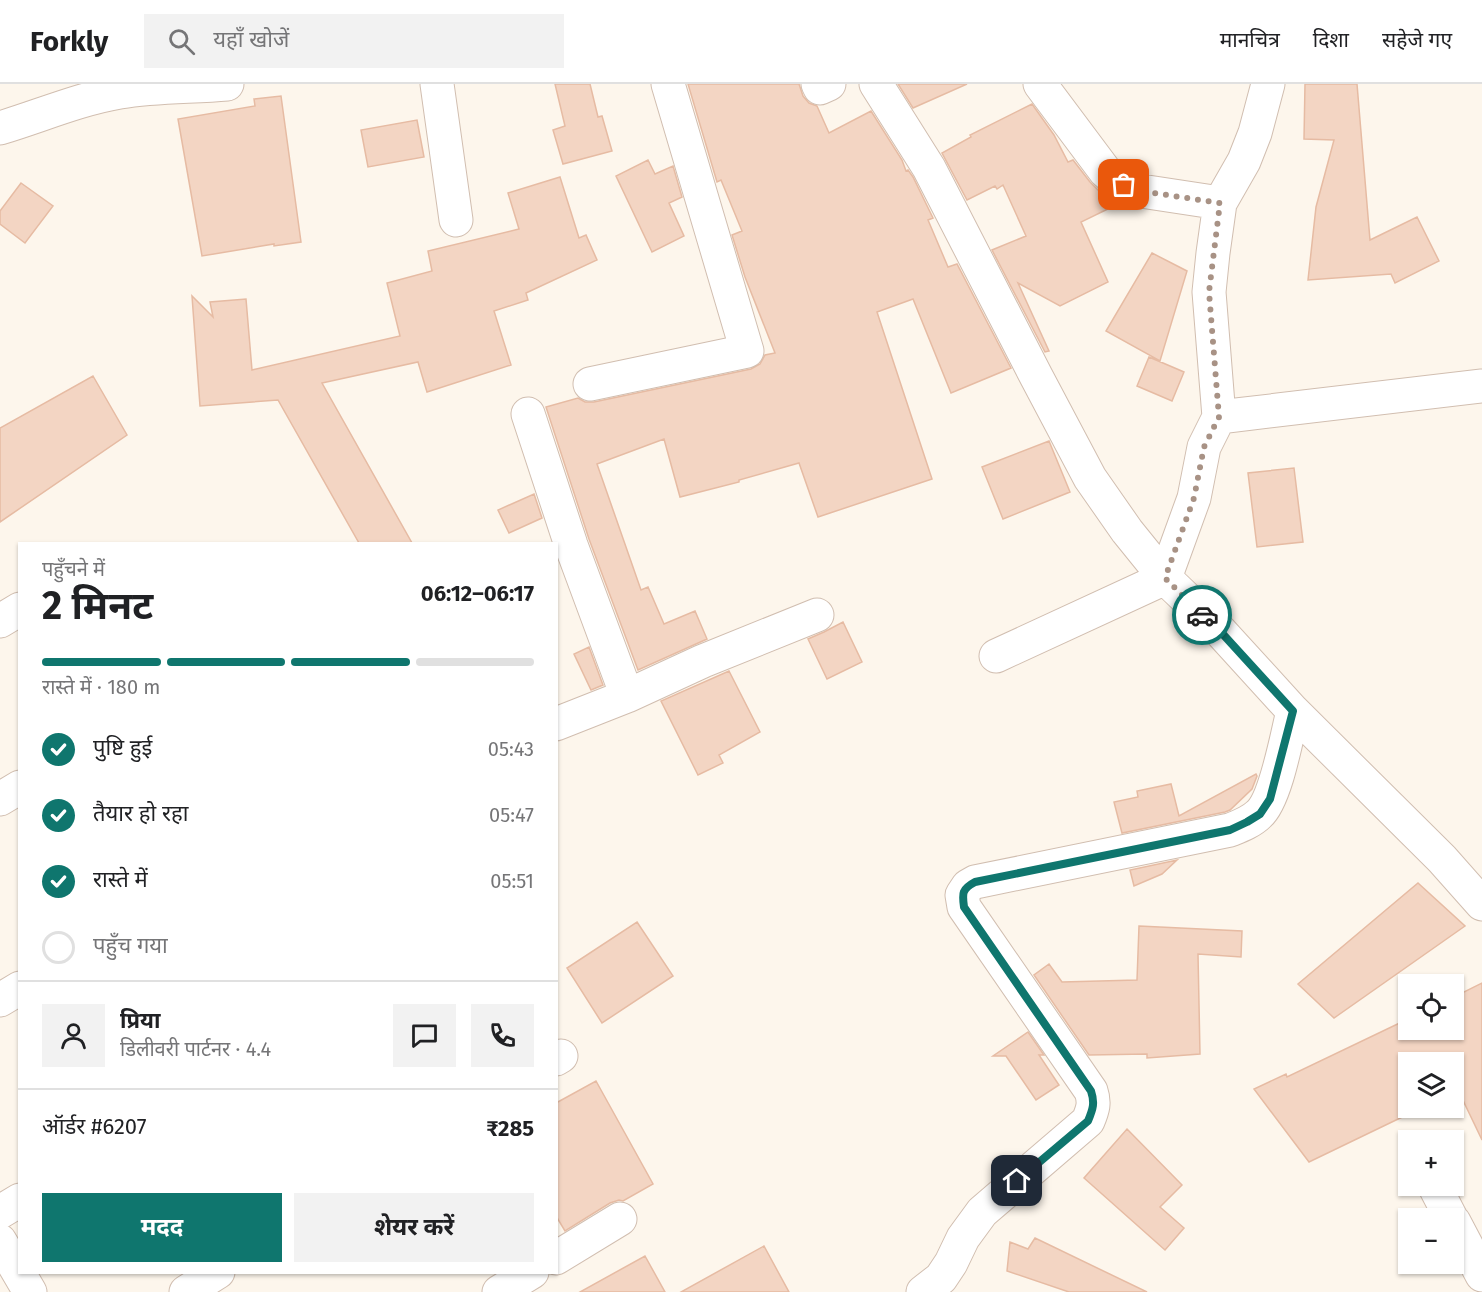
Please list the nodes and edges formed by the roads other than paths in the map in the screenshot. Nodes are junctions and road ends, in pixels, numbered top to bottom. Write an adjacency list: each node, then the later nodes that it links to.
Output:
1 (227, 84): 9 (street)
2 (437, 84): 11 (street)
3 (668, 84): 12 (street)
4 (818, 84): 5 (street)
5 (829, 84)
6 (876, 84): 16 (street)
7 (1040, 84): 10 (street)
8 (1268, 84): 10 (street)
9 (0, 128)
10 (1220, 203): 15 (street)
11 (456, 220)
12 (590, 384)
13 (1482, 386): 15 (street)
14 (528, 414): 21 (street)
15 (1219, 417): 16 (street)
16 (1165, 578): 20 (street); 22 (street)
17 (18, 610): 19 (street)
18 (817, 615): 21 (street)
19 (0, 621)
20 (996, 656)
21 (627, 696): 23 (street)
22 (1293, 711): 26 (street); 43 (street)
23 (558, 723)
24 (18, 788): 25 (street)
25 (0, 799)
26 (1482, 904)
27 (18, 989): 28 (street)
28 (0, 1000)
29 (18, 1201): 30 (street)
30 (0, 1212)
31 (620, 1219): 34 (street)
32 (0, 1241): 35 (street)
33 (1464, 1242): 39 (street)
34 (558, 1257)
35 (18, 1272)
36 (19, 1274): 40 (street)
37 (215, 1274): 41 (street)
38 (529, 1274): 42 (street)
39 (1482, 1275)
40 (30, 1292)
41 (186, 1292)
42 (499, 1292)
43 (923, 1292)

